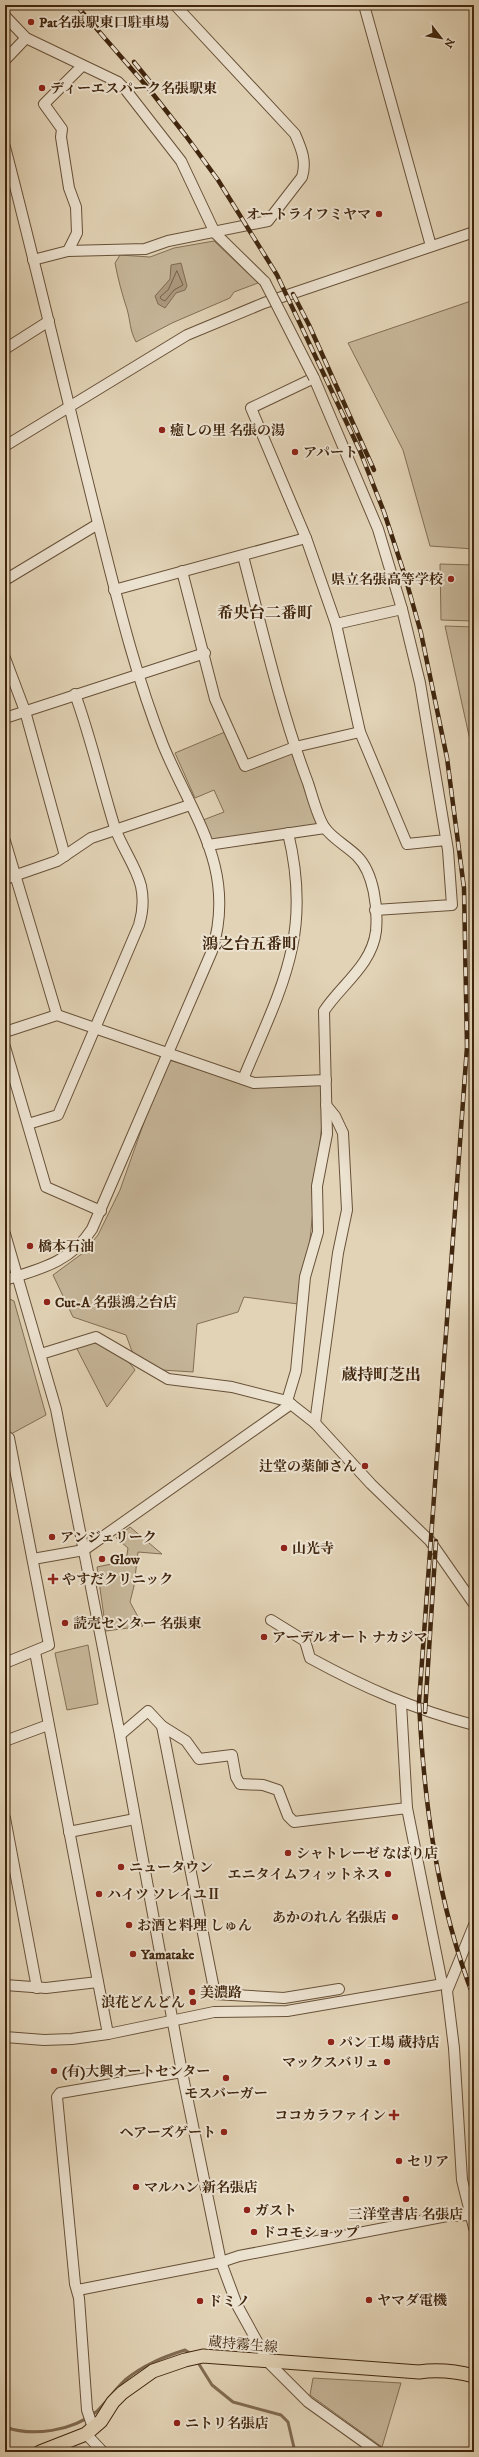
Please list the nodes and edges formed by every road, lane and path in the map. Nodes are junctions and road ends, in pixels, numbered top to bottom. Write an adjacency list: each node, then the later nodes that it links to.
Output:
1 (175, 5): 10 (street)
2 (364, 5): 11 (street)
3 (5, 16): 4 (street)
4 (26, 38): 5 (street); 6 (street)
5 (5, 60)
6 (82, 66): 10 (street); 12 (street)
7 (5, 147): 8 (street)
8 (8, 168): 13 (street)
9 (474, 232): 11 (street)
10 (215, 233): 12 (street); 16 (street, bridge)
11 (431, 246): 17 (street)
12 (68, 251): 13 (street)
13 (33, 260): 14 (street)
14 (49, 321): 15 (street); 17 (street)
15 (5, 349)
16 (314, 378): 20 (street); 25 (street)
17 (69, 407): 18 (street); 19 (street)
18 (5, 446)
19 (98, 524): 23 (street); 24 (street)
20 (306, 538): 21 (street); 26 (street)
21 (243, 556): 22 (street); 34 (street)
22 (182, 570): 24 (street); 27 (street)
23 (5, 580)
24 (114, 590): 29 (street)
25 (402, 609): 26 (street); 39 (street)
26 (336, 624): 33 (street)
27 (205, 653): 29 (street); 34 (street)
28 (5, 658): 31 (street)
29 (139, 673): 30 (street); 35 (street)
30 (75, 694): 31 (street); 37 (street)
31 (25, 711): 32 (street); 42 (street)
32 (5, 718)
33 (360, 732): 34 (street); 39 (street)
34 (295, 747): 36 (street)
35 (190, 804): 37 (street); 41 (street)
36 (324, 828): 38 (street); 45 (street)
37 (116, 829): 42 (street); 47 (street)
38 (288, 833): 41 (street); 51 (street)
39 (446, 840): 45 (street)
40 (5, 841): 43 (street)
41 (208, 845): 50 (street)
42 (66, 856): 43 (street)
43 (15, 875): 44 (street); 46 (street)
44 (5, 879)
45 (375, 910): 52 (street)
46 (57, 1015): 47 (street); 48 (street)
47 (94, 1028): 50 (street); 54 (street)
48 (5, 1032)
49 (5, 1047): 54 (street)
50 (167, 1054): 51 (street); 55 (street)
51 (243, 1079): 52 (street)
52 (326, 1080): 53 (street)
53 (326, 1104): 60 (street); 61 (street)
54 (28, 1124): 55 (street)
55 (101, 1211): 57 (street)
56 (5, 1234): 57 (street)
57 (18, 1276): 58 (street); 59 (street)
58 (5, 1280)
59 (41, 1354): 60 (street); 63 (street)
60 (289, 1402): 61 (street); 63 (street)
61 (315, 1423): 65 (street)
62 (5, 1436): 64 (street)
63 (84, 1550): 64 (street); 73 (street)
64 (33, 1559): 67 (street)
65 (474, 1604)
66 (271, 1620): 69 (street)
67 (35, 1652): 68 (street); 70 (street)
68 (5, 1662)
69 (401, 1703): 71 (street); 75 (street)
70 (48, 1725): 74 (street); 78 (street)
71 (474, 1725)
72 (162, 1726): 73 (street); 75 (street); 85 (street)
73 (120, 1736): 77 (street)
74 (5, 1741)
75 (407, 1808): 82 (street)
76 (5, 1818): 84 (street)
77 (135, 1819): 78 (street); 86 (street)
78 (69, 1832): 81 (street)
79 (474, 1925): 80 (street)
80 (471, 1941): 82 (street)
81 (98, 1982): 84 (street); 87 (street)
82 (446, 1983): 86 (street); 90 (street)
83 (5, 1985): 84 (street)
84 (37, 1988)
85 (339, 1989)
86 (173, 2019): 87 (street); 89 (street)
87 (108, 2034): 88 (street)
88 (5, 2036)
89 (182, 2072): 92 (street); 93 (street)
90 (470, 2215): 91 (street); 92 (street)
91 (474, 2228)
92 (221, 2262): 93 (street); 94 (street)
93 (78, 2290): 96 (street)
94 (269, 2363): 95 (main road, 蔵持霧生線); 96 (main road, 蔵持霧生線); 99 (street)
95 (474, 2376)
96 (89, 2431): 97 (main road, 蔵持霧生線); 98 (street)
97 (40, 2452)
98 (103, 2452)
99 (378, 2452)

